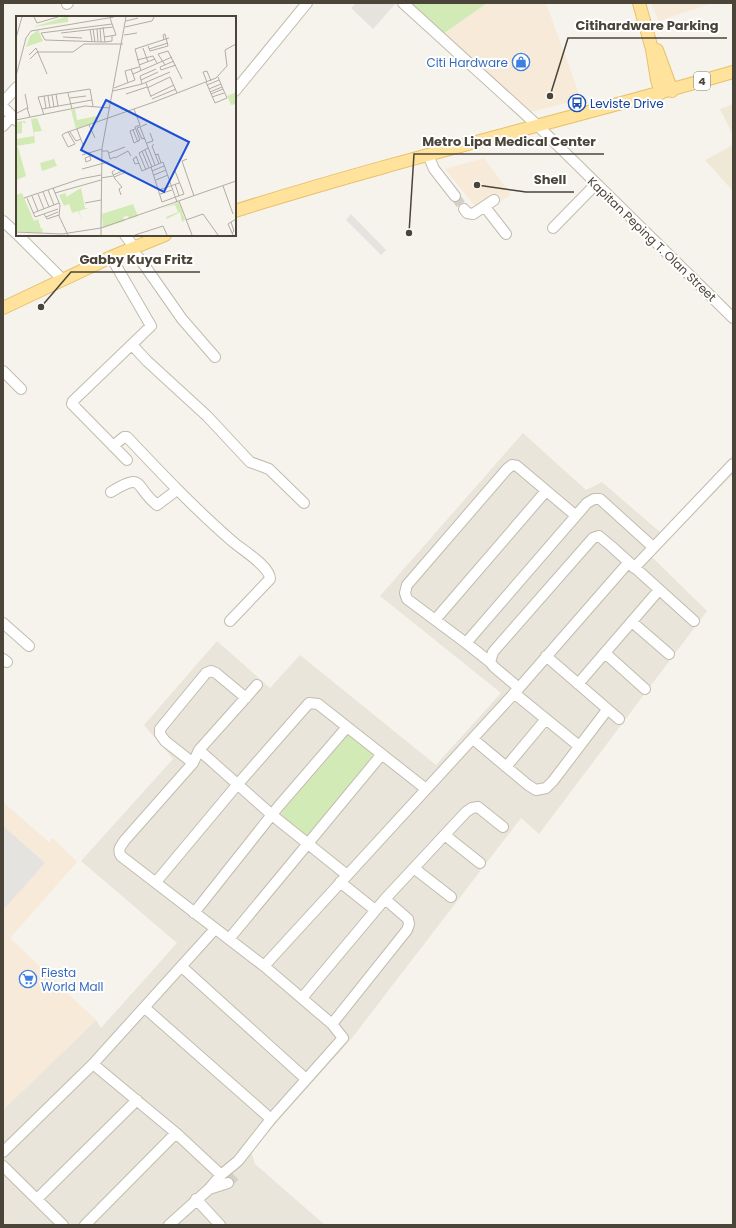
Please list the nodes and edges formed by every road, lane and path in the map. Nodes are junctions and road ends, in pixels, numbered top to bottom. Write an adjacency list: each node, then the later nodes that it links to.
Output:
1 (307, 3): 7 (street)
2 (403, 3): 12 (street, Kapitan Peping T. Olan Street)
3 (639, 3): 8 (main road)
4 (644, 3): 8 (main road)
5 (733, 72): 8 (main road, 4)
6 (16, 88): 9 (street)
7 (236, 90)
8 (666, 92): 12 (main road, 4)
9 (3, 102)
10 (3, 107): 11 (street)
11 (15, 118): 13 (street)
12 (537, 125): 14 (main road, 4); 15 (street, Kapitan Peping T. Olan Street)
13 (3, 126)
14 (428, 155): 16 (street); 20 (main road, 4)
15 (596, 185): 22 (street); 32 (street, Kapitan Peping T. Olan Street)
16 (455, 196)
17 (494, 200): 18 (street)
18 (485, 206): 19 (street); 24 (street)
19 (464, 209)
20 (236, 211)
21 (3, 221): 23 (street)
22 (553, 228)
23 (16, 234)
24 (506, 234)
25 (18, 236): 30 (street)
26 (126, 236): 28 (street)
27 (151, 237): 28 (main road)
28 (132, 248): 29 (main road); 34 (street)
29 (111, 258): 30 (main road); 33 (street)
30 (63, 280): 31 (main road)
31 (3, 308)
32 (733, 318)
33 (133, 346): 37 (street); 43 (street)
34 (215, 357)
35 (3, 371): 36 (street)
36 (22, 389)
37 (113, 446): 38 (street); 40 (street)
38 (127, 460)
39 (733, 464): 45 (street)
40 (176, 490): 41 (street); 50 (street)
41 (111, 492)
42 (546, 492): 44 (street); 48 (street); 48 (street)
43 (304, 503)
44 (575, 515): 45 (street); 53 (street)
45 (653, 547): 46 (street)
46 (631, 565): 47 (street); 57 (street); 58 (street)
47 (659, 590): 49 (street); 51 (street)
48 (435, 620): 53 (street)
49 (694, 621)
50 (230, 622)
51 (632, 622): 55 (street); 56 (street)
52 (3, 623): 54 (street)
53 (466, 643): 58 (street)
54 (29, 646)
55 (605, 653): 59 (street); 61 (street)
56 (669, 654)
57 (546, 656): 59 (street); 62 (street)
58 (490, 662): 62 (street)
59 (578, 684): 64 (street)
60 (257, 685): 63 (street)
61 (645, 689)
62 (517, 690): 65 (street); 68 (street)
63 (246, 698): 70 (street); 72 (street)
64 (607, 710): 66 (street); 69 (street)
65 (546, 719): 69 (street); 73 (street)
66 (619, 719)
67 (347, 727): 71 (street); 74 (street); 76 (street)
68 (473, 739): 73 (street); 75 (street)
69 (579, 746): 73 (street)
70 (199, 750): 72 (street); 74 (street)
71 (382, 754): 75 (street); 79 (street)
72 (193, 762): 83 (street)
73 (506, 767)
74 (237, 785): 76 (street); 83 (street)
75 (426, 789): 82 (street)
76 (272, 815): 79 (street); 87 (street)
77 (503, 827): 78 (street)
78 (446, 836): 80 (street); 81 (street)
79 (309, 844): 82 (street); 89 (street)
80 (480, 863)
81 (415, 869): 84 (street); 85 (street)
82 (344, 879): 86 (street); 90 (street)
83 (156, 882): 87 (street)
84 (452, 898)
85 (385, 899): 86 (street); 94 (street)
86 (375, 910): 92 (street)
87 (194, 913): 88 (street)
88 (215, 929): 89 (street); 91 (street)
89 (229, 939): 90 (street)
90 (264, 966): 92 (street)
91 (182, 967): 93 (street); 96 (street)
92 (302, 998): 94 (street)
93 (144, 1008): 95 (street); 98 (street)
94 (332, 1024): 96 (street)
95 (93, 1064): 97 (street); 100 (street)
96 (306, 1079): 98 (street)
97 (137, 1100): 99 (street); 107 (street)
98 (271, 1119): 101 (street)
99 (176, 1134): 103 (street); 110 (street)
100 (3, 1152)
101 (238, 1161): 103 (street); 104 (street)
102 (3, 1166): 107 (street)
103 (221, 1175): 106 (street)
104 (235, 1176)
105 (228, 1184): 106 (street)
106 (209, 1188): 108 (street)
107 (36, 1199): 109 (street)
108 (196, 1199): 111 (street); 112 (street)
109 (63, 1225)
110 (85, 1225)
111 (169, 1225)
112 (220, 1225)

